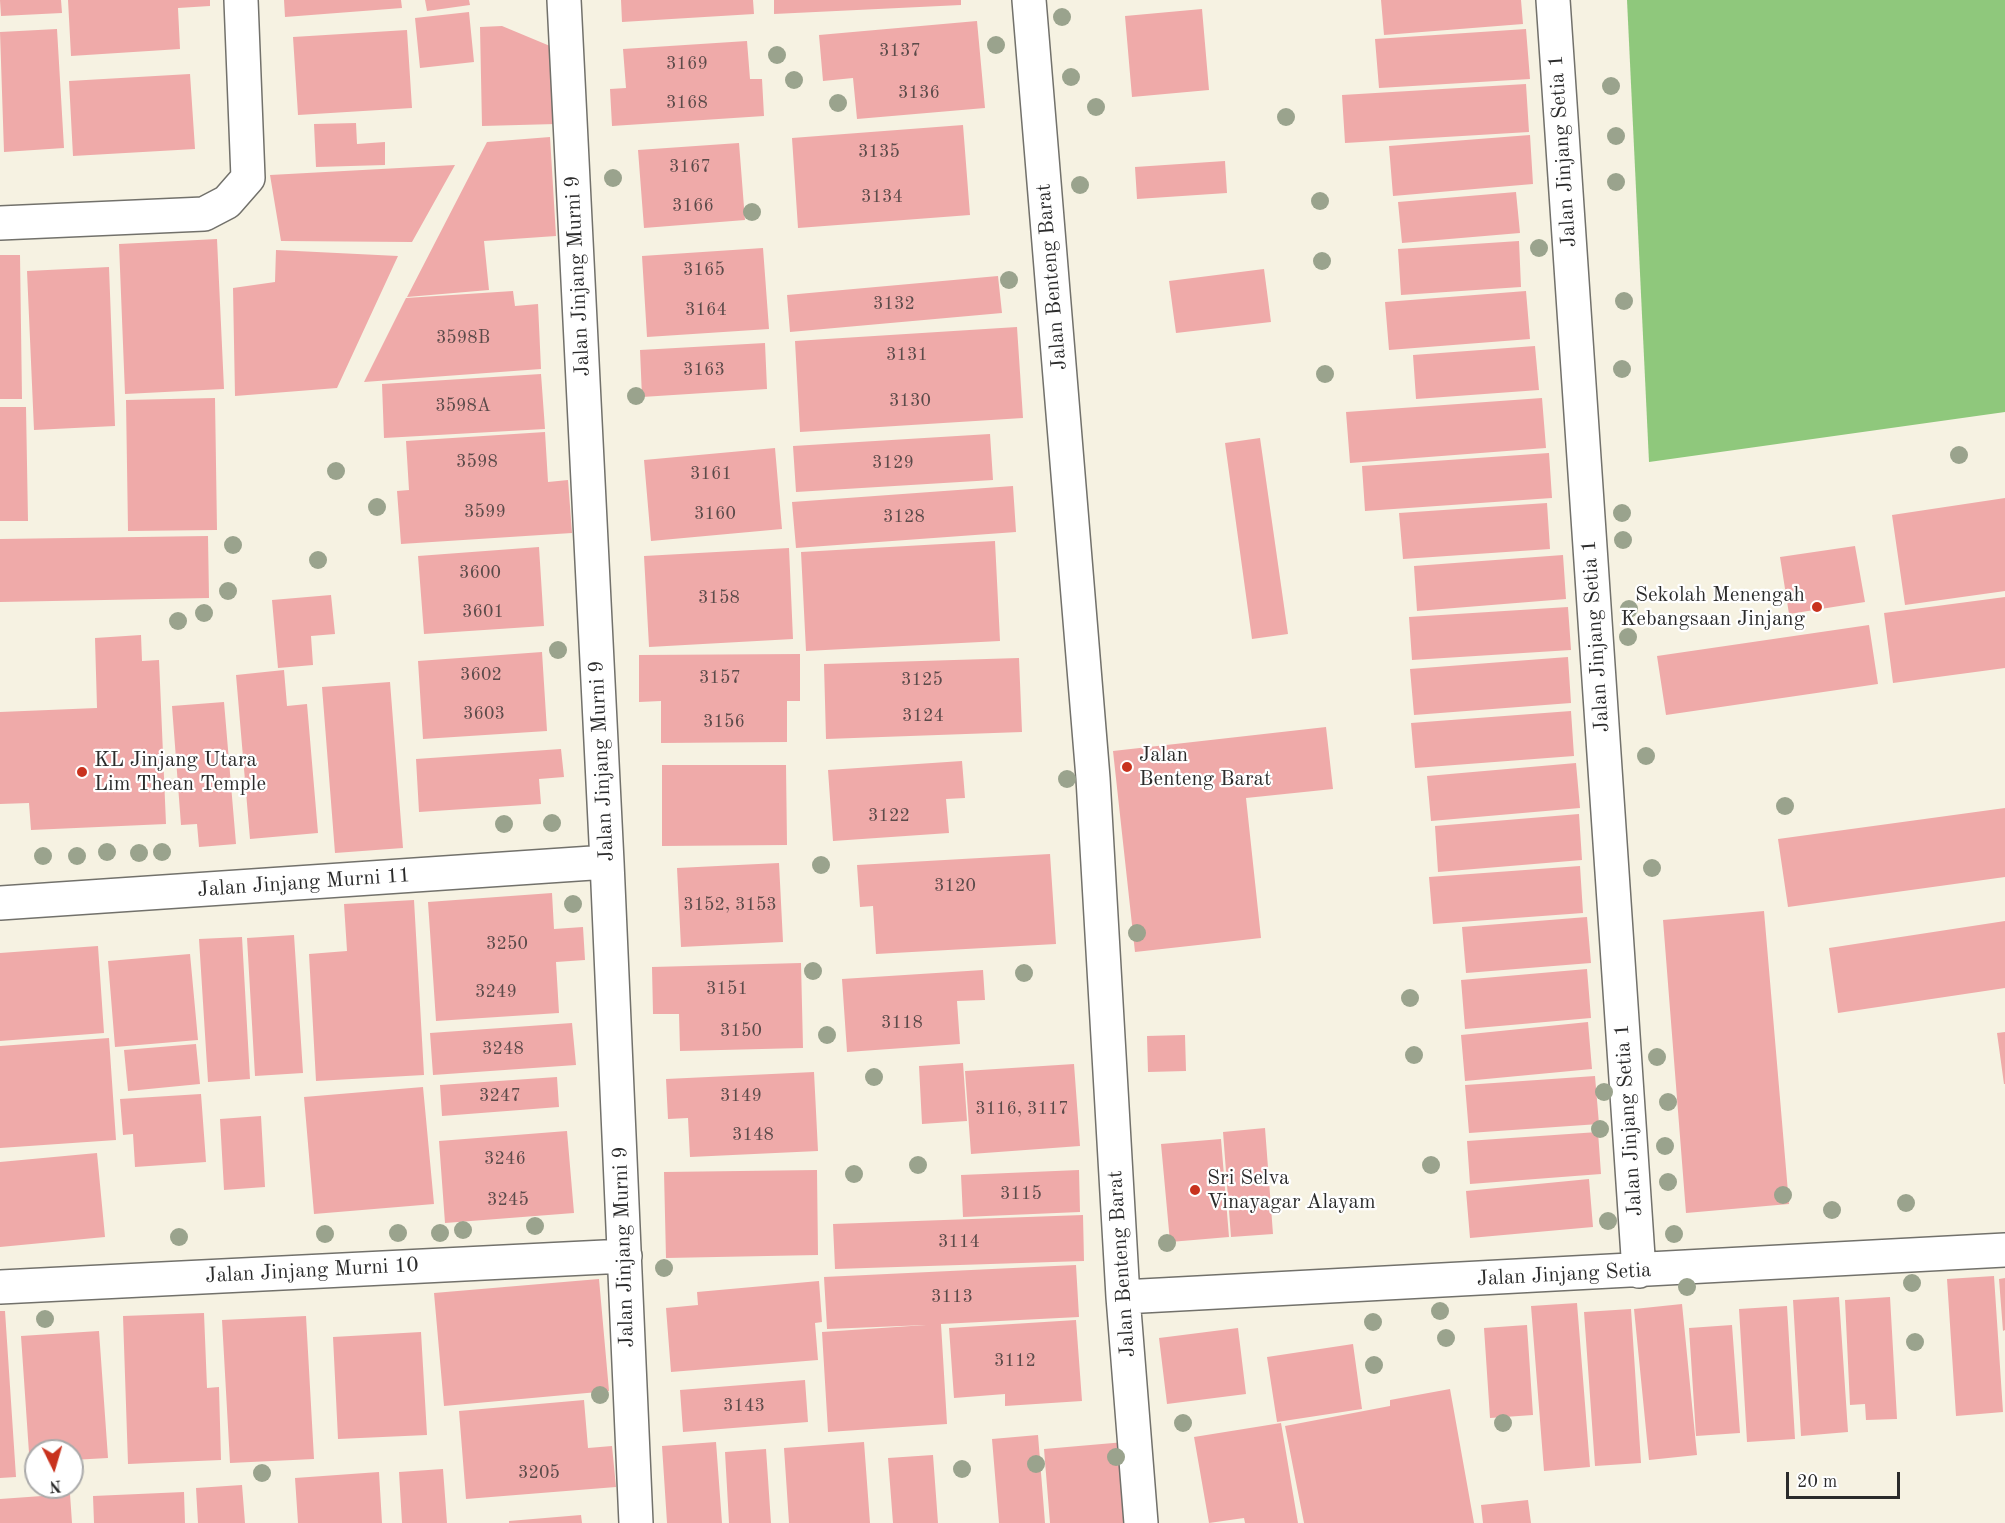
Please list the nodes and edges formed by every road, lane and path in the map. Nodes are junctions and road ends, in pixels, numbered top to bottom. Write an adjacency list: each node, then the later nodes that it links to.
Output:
1 (241, 0): 5 (street)
2 (564, 0): 6 (street, Jalan Jinjang Murni 9)
3 (1029, 0): 12 (street, Jalan Benteng Barat)
4 (1553, 0): 10 (street, Jalan Jinjang Setia 1)
5 (0, 223)
6 (608, 862): 7 (street, Jalan Jinjang Murni 11); 9 (street, Jalan Jinjang Murni 9)
7 (0, 903)
8 (2005, 1250): 10 (street, Jalan Jinjang Setia)
9 (625, 1256): 11 (street, Jalan Jinjang Murni 10); 13 (street, Jalan Jinjang Murni 9)
10 (1639, 1271): 12 (street, Jalan Jinjang Setia)
11 (0, 1287)
12 (1124, 1297): 14 (street, Jalan Benteng Barat)
13 (636, 1523)
14 (1140, 1523)

